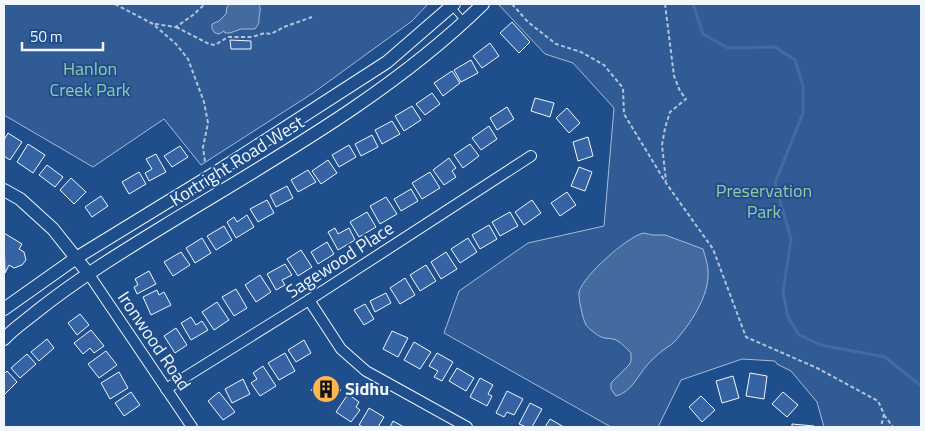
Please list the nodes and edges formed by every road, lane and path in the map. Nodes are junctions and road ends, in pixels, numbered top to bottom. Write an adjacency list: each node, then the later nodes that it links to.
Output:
1 (115, 4): 9 (path)
2 (204, 4): 10 (path)
3 (483, 4): 8 (street, Kortright Road West)
4 (512, 4): 13 (path)
5 (665, 4): 13 (path)
6 (451, 5): 8 (lane); 15 (street, Kortright Road West)
7 (312, 18): 10 (path)
8 (465, 22): 16 (street, Kortright Road West)
9 (153, 24): 10 (path); 12 (path)
10 (176, 27)
11 (530, 156): 17 (street, Sagewood Place)
12 (205, 162)
13 (666, 183): 21 (path)
14 (4, 190): 15 (street)
15 (76, 258): 16 (street); 18 (street, Kortright Road West)
16 (88, 273): 19 (street, Kortright Road West); 20 (street, Ironwood Road)
17 (309, 300): 20 (street, Sagewood Place); 23 (street)
18 (4, 309)
19 (4, 339)
20 (166, 389): 22 (street, Ironwood Road)
21 (884, 414): 24 (path); 25 (path)
22 (192, 427)
23 (467, 427)
24 (881, 427)
25 (892, 427)

